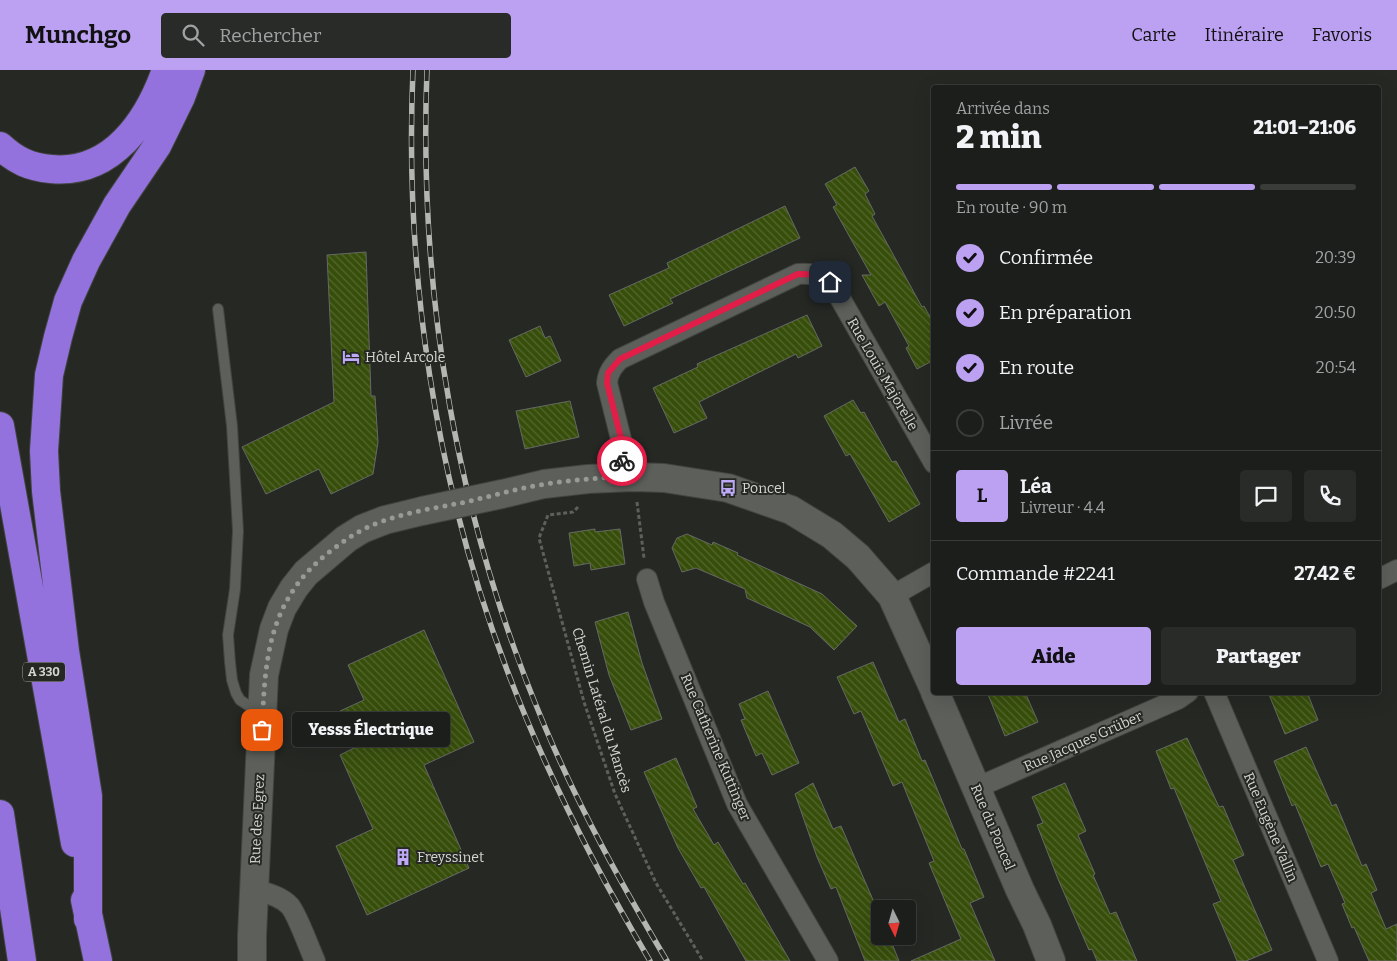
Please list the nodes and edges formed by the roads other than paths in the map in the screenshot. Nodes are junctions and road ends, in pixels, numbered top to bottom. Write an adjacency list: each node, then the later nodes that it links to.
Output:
1 (166, 70): 3 (highway)
2 (191, 70): 21 (highway)
3 (0, 146)
4 (218, 309): 17 (lane)
5 (0, 426): 21 (highway, A 330)
6 (931, 458): 7 (street, Rue Louis Majorelle)
7 (621, 477): 12 (street); 17 (street, Rue des Egrez, bridge)
8 (1397, 570): 10 (street)
9 (931, 574): 12 (street)
10 (1381, 578)
11 (647, 579): 26 (street, Rue Catherine Kuttinger)
12 (892, 596): 13 (street)
13 (931, 682)
14 (937, 695): 18 (street, Rue du Poncel)
15 (1184, 695): 18 (street, Rue Jacques Grüber)
16 (1215, 695): 28 (street, Rue Eugène Vallin)
17 (262, 710): 20 (street, Rue des Egrez)
18 (976, 788): 27 (street, Rue du Poncel)
19 (0, 814): 22 (highway)
20 (254, 889): 24 (street, Rue des Egrez); 25 (street)
21 (88, 919): 23 (highway, A 330)
22 (22, 961)
23 (98, 961)
24 (252, 961)
25 (315, 961)
26 (828, 961)
27 (1051, 961)
28 (1328, 961)

